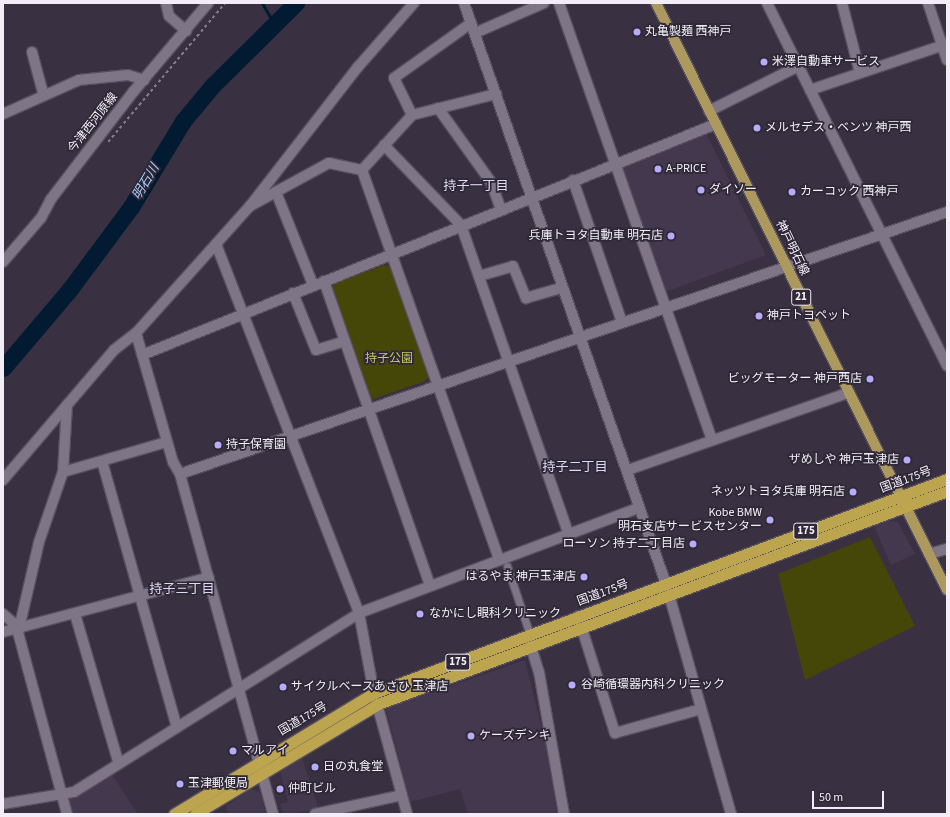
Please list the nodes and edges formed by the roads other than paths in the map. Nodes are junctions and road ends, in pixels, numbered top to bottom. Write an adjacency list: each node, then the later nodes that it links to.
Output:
1 (166, 3): 12 (street)
2 (208, 3): 12 (street, 今津西河原線)
3 (414, 3): 34 (street)
4 (464, 3): 11 (street)
5 (544, 3): 13 (street)
6 (559, 3): 29 (street)
7 (656, 3): 24 (main road, 神戸明石線 / 21)
8 (767, 3): 17 (street)
9 (842, 3): 18 (street)
10 (928, 3): 14 (street)
11 (471, 23): 13 (street); 26 (street)
12 (186, 31): 19 (street, 今津西河原線)
13 (475, 33): 22 (street)
14 (944, 45): 16 (street); 18 (street)
15 (32, 52): 21 (street)
16 (947, 60)
17 (799, 66): 20 (street); 24 (street)
18 (860, 73): 20 (street)
19 (144, 80): 21 (street); 41 (street, 今津西河原線)
20 (810, 90): 38 (street)
21 (43, 93): 25 (street)
22 (496, 94): 23 (street); 33 (street)
23 (438, 108): 26 (street); 35 (street)
24 (709, 111): 27 (main road, 神戸明石線 / 21)
25 (3, 114)
26 (412, 115): 28 (street)
27 (716, 124): 29 (street); 42 (main road, 神戸明石線 / 21)
28 (384, 146): 30 (street); 37 (street)
29 (613, 164): 31 (street); 48 (street)
30 (362, 170): 32 (street); 40 (street)
31 (573, 180): 33 (street); 50 (street)
32 (276, 192): 34 (street); 45 (street)
33 (532, 198): 35 (street); 46 (street)
34 (250, 206): 39 (street)
35 (501, 210): 37 (street)
36 (947, 212): 38 (street)
37 (461, 225): 40 (street); 43 (street)
38 (882, 234): 42 (street); 56 (street)
39 (216, 244): 49 (street); 51 (street)
40 (394, 253): 44 (street); 57 (street)
41 (3, 262)
42 (786, 265): 48 (street); 58 (main road, 神戸明石線 / 21)
43 (479, 276): 46 (street); 55 (street)
44 (324, 281): 45 (street); 53 (street)
45 (313, 285): 47 (street)
46 (562, 288): 52 (street)
47 (294, 293): 49 (street); 53 (street)
48 (666, 307): 50 (street); 62 (street)
49 (245, 312): 54 (street); 61 (street)
50 (622, 322): 52 (street)
51 (136, 333): 54 (street); 59 (street)
52 (579, 337): 55 (street); 65 (street)
53 (345, 341): 60 (street)
54 (142, 355): 63 (street)
55 (508, 360): 57 (street); 74 (street)
56 (947, 366)
57 (439, 385): 60 (street); 77 (street)
58 (848, 393): 62 (street); 71 (main road, 神戸明石線 / 21)
59 (67, 405): 66 (street); 69 (street)
60 (369, 409): 61 (street); 80 (street)
61 (292, 435): 67 (street); 84 (street)
62 (712, 439): 65 (street)
63 (167, 442): 64 (street); 67 (street)
64 (102, 461): 66 (street); 82 (street)
65 (628, 470): 73 (street)
66 (63, 472): 88 (street)
67 (180, 474): 78 (street)
68 (947, 479): 71 (highway, 国道175号 / 175)
69 (3, 480)
70 (947, 491): 72 (highway, 国道175号 / 175)
71 (901, 496): 72 (main road, 神戸明石線 / 21); 79 (highway, 国道175号 / 175)
72 (906, 507): 76 (main road, 神戸明石線 / 21); 83 (highway, 国道175号 / 175)
73 (639, 508): 74 (street); 79 (street)
74 (568, 533): 77 (street)
75 (947, 549): 76 (street)
76 (929, 554): 81 (main road, 神戸明石線 / 21)
77 (503, 563): 80 (street); 91 (street)
78 (209, 578): 82 (street); 93 (street)
79 (666, 584): 83 (street); 87 (highway, 国道175号 / 175)
80 (430, 585): 84 (street)
81 (947, 590)
82 (140, 596): 86 (street); 97 (street)
83 (668, 596): 89 (highway, 国道175号 / 175); 96 (street)
84 (359, 613): 93 (street); 94 (street)
85 (3, 614): 88 (street)
86 (75, 614): 88 (street); 99 (street)
87 (578, 616): 89 (street); 91 (highway, 国道175号 / 175)
88 (18, 627): 90 (street); 102 (street)
89 (582, 628): 92 (highway, 国道175号 / 175); 96 (street)
90 (3, 632)
91 (528, 632): 92 (street); 94 (highway, 国道175号 / 175)
92 (531, 647): 95 (highway, 国道175号 / 175); 110 (street)
93 (241, 688): 97 (street); 98 (street)
94 (374, 693): 95 (street); 98 (highway, 国道175号 / 175)
95 (378, 704): 100 (highway, 国道175号 / 175); 101 (street)
96 (701, 709): 111 (street)
97 (178, 728): 99 (street)
98 (260, 761): 100 (street); 104 (highway, 国道175号 / 175)
99 (119, 764): 102 (street)
100 (262, 773): 104 (highway, 国道175号 / 175); 107 (street)
101 (402, 795): 108 (street); 109 (street)
102 (62, 796): 103 (street); 105 (street)
103 (3, 804)
104 (192, 811): 106 (highway, 国道175号 / 175)
105 (67, 814)
106 (174, 814)
107 (274, 814)
108 (315, 814)
109 (407, 814)
110 (564, 814)
111 (731, 814)

